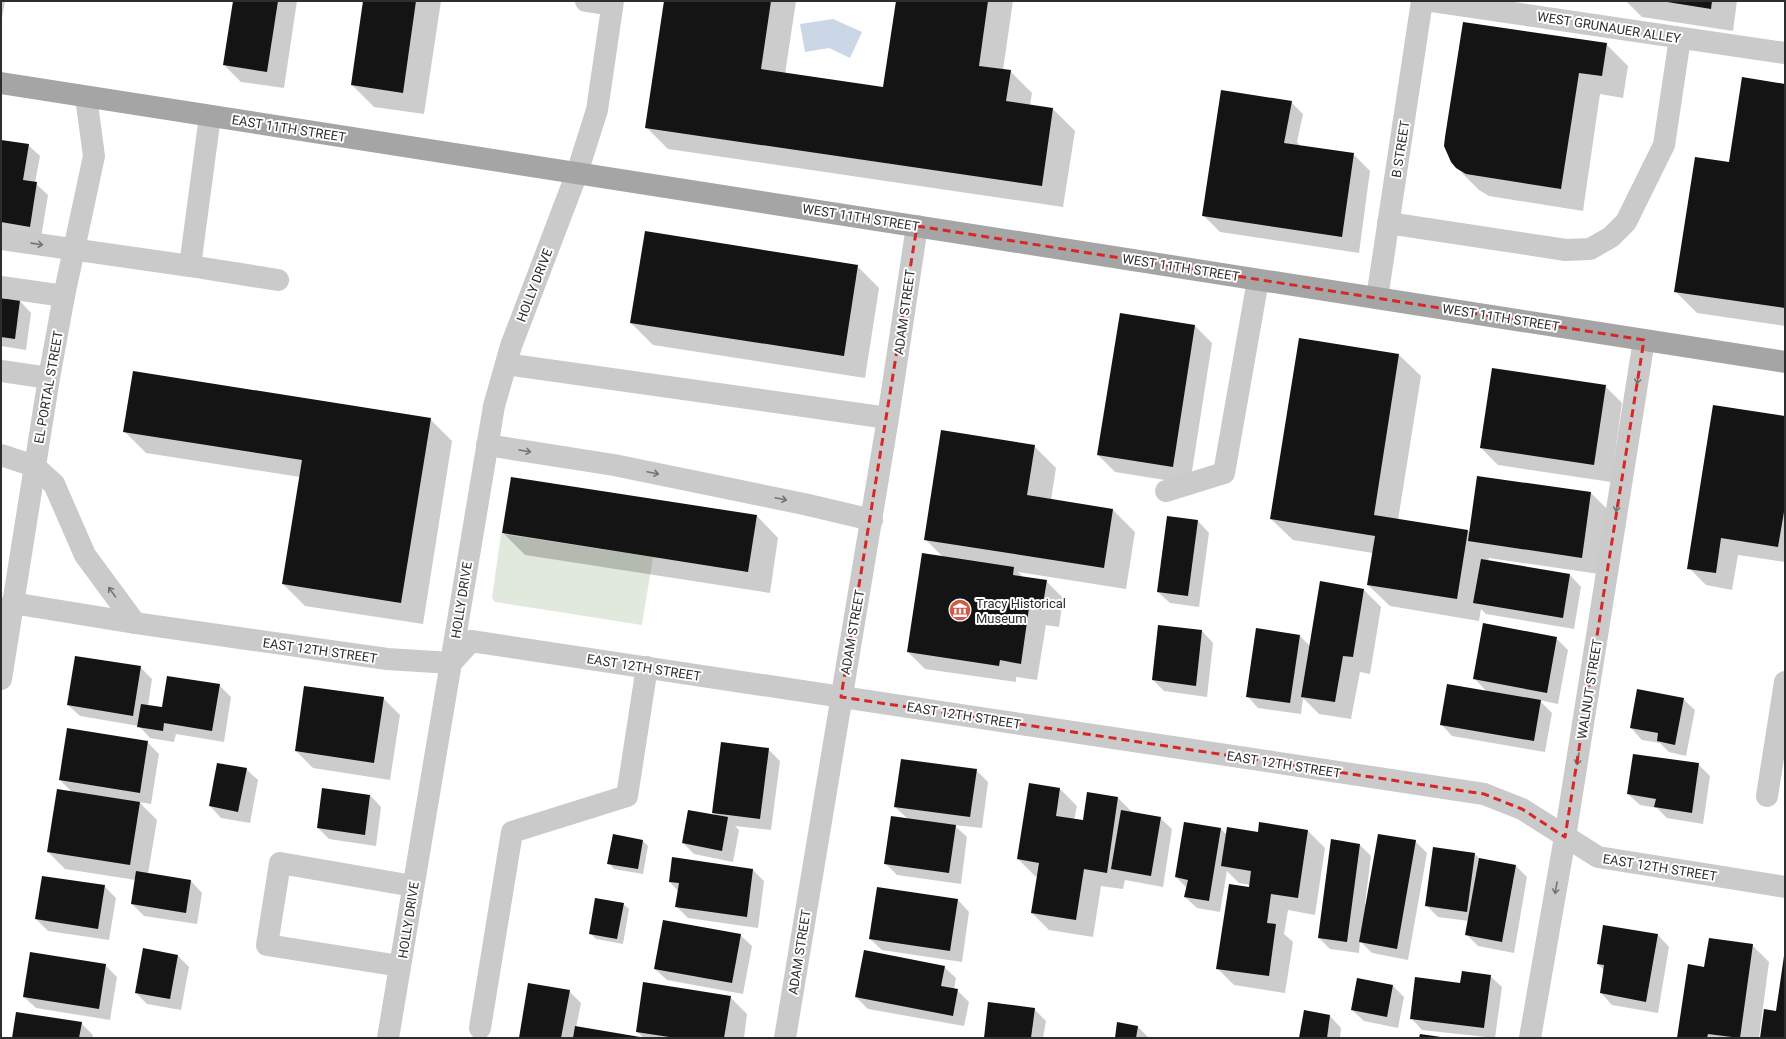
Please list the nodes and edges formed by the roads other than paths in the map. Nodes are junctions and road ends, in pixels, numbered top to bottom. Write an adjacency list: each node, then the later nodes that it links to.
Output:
1 (586, 1): 4 (street)
2 (1422, 1): 11 (street, B STREET)
3 (1432, 1): 5 (street, WEST GRUNAUER ALLEY)
4 (613, 3): 10 (street, HOLLY DRIVE)
5 (1680, 38): 6 (street, WEST GRUNAUER ALLEY); 11 (street)
6 (1785, 53)
7 (1, 83): 8 (main road, EAST 11TH STREET)
8 (86, 96): 9 (main road, EAST 11TH STREET); 14 (street, EL PORTAL STREET)
9 (210, 116): 10 (main road, EAST 11TH STREET); 15 (street)
10 (577, 173): 12 (main road, WEST 11TH STREET); 23 (street, HOLLY DRIVE)
11 (1388, 223): 20 (street, B STREET)
12 (917, 226): 17 (main road, WEST 11TH STREET); 26 (street, ADAM STREET)
13 (1, 239): 14 (street, one-way to 14)
14 (74, 249): 15 (street); 19 (street, EL PORTAL STREET)
15 (190, 266): 16 (street)
16 (278, 280)
17 (1258, 280): 20 (main road, WEST 11TH STREET); 30 (street)
18 (1, 287): 19 (street)
19 (64, 296): 25 (street, EL PORTAL STREET)
20 (1377, 298): 21 (main road, WEST 11TH STREET)
21 (1644, 340): 22 (main road, WEST 11TH STREET); 40 (street, WALNUT STREET, one-way to 40)
22 (1785, 362)
23 (506, 364): 26 (street); 27 (street, HOLLY DRIVE)
24 (1, 371): 25 (street)
25 (49, 378): 29 (street, EL PORTAL STREET)
26 (888, 418): 31 (street, ADAM STREET)
27 (487, 444): 31 (street, one-way to 31); 34 (street, HOLLY DRIVE)
28 (1, 455): 29 (street)
29 (34, 466): 32 (street, EL PORTAL STREET); 33 (street, one-way to 29)
30 (1166, 491)
31 (872, 520): 38 (street, ADAM STREET)
32 (12, 603): 33 (street, EAST 12TH STREET); 36 (street, EL PORTAL STREET)
33 (135, 623): 34 (street, EAST 12TH STREET)
34 (451, 663): 35 (street, EAST 12TH STREET); 41 (street, HOLLY DRIVE)
35 (647, 667): 38 (street, EAST 12TH STREET); 44 (street)
36 (1, 679)
37 (1785, 682): 39 (street)
38 (841, 696): 40 (street, EAST 12TH STREET); 46 (street, ADAM STREET)
39 (1767, 796)
40 (1565, 836): 42 (street, EAST 12TH STREET); 47 (street, WALNUT STREET, one-way to 47)
41 (413, 886): 43 (street, HOLLY DRIVE); 43 (street)
42 (1785, 887)
43 (400, 966): 45 (street, HOLLY DRIVE)
44 (480, 1028)
45 (388, 1038)
46 (785, 1038)
47 (1530, 1038)

